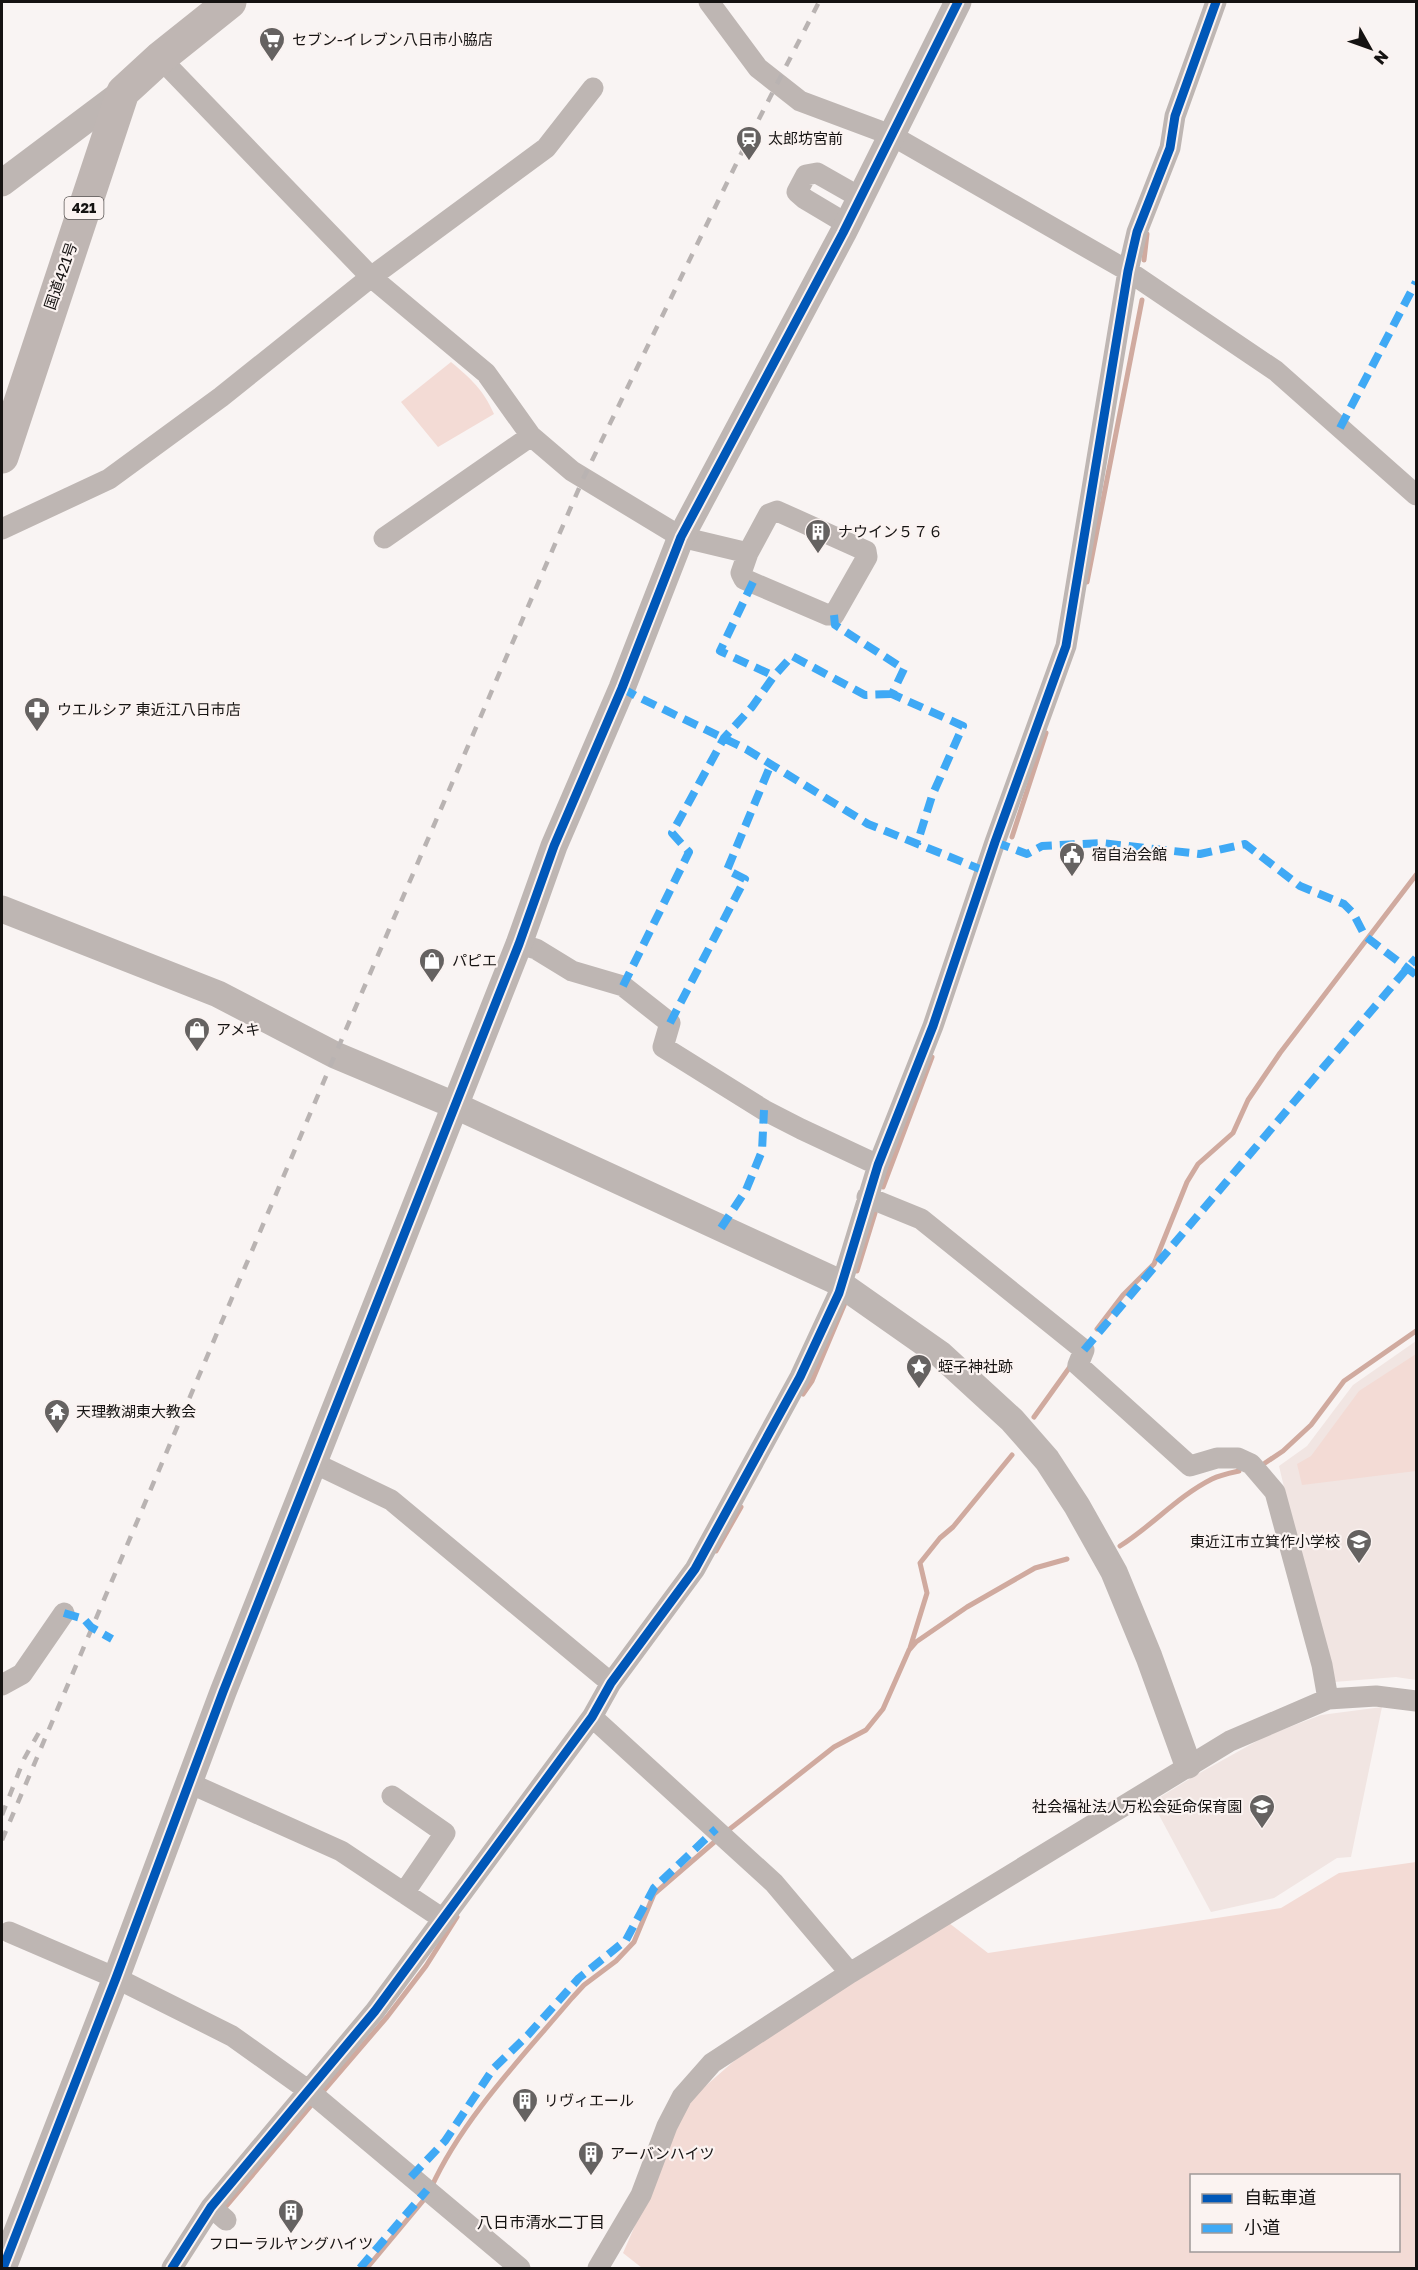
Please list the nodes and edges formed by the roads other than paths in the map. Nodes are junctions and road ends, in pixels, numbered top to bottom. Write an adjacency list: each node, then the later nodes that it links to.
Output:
1 (230, 2): 5 (highway, 国道421号 / 421)
2 (709, 2): 8 (street)
3 (958, 2): 8 (street)
4 (1216, 2): 12 (street)
5 (160, 58): 7 (highway, 国道421号 / 421); 13 (street)
6 (593, 88): 13 (street)
7 (123, 92): 9 (street); 15 (highway, 国道421号 / 421)
8 (891, 135): 10 (street); 12 (street)
9 (2, 183)
10 (861, 198): 11 (street); 11 (street)
11 (848, 224): 18 (street)
12 (1128, 271): 16 (street); 24 (street)
13 (371, 277): 14 (street); 17 (street)
14 (531, 436): 18 (street); 19 (street)
15 (2, 457)
16 (1416, 495)
17 (2, 529)
18 (681, 537): 20 (street); 22 (street)
19 (384, 538)
20 (748, 553): 20 (street)
21 (2, 909): 23 (street)
22 (519, 944): 23 (street); 24 (street)
23 (454, 1105): 26 (street); 27 (street)
24 (878, 1165): 25 (street)
25 (867, 1197): 26 (street); 31 (street)
26 (841, 1284): 29 (street); 34 (street)
27 (314, 1463): 29 (street); 35 (street)
28 (64, 1613): 30 (street)
29 (611, 1683): 33 (street)
30 (2, 1685)
31 (1328, 1699): 32 (street); 34 (street)
32 (1416, 1701)
33 (591, 1716): 38 (street); 40 (street)
34 (1188, 1765): 40 (street)
35 (189, 1783): 37 (street); 41 (street)
36 (392, 1796): 37 (street)
37 (405, 1893): 38 (street)
38 (444, 1919): 42 (street)
39 (9, 1932): 41 (street)
40 (850, 1973): 46 (street)
41 (116, 1978): 42 (street); 43 (street)
42 (309, 2091): 44 (street); 45 (street)
43 (3, 2268)
44 (172, 2268)
45 (520, 2268)
46 (598, 2268)

